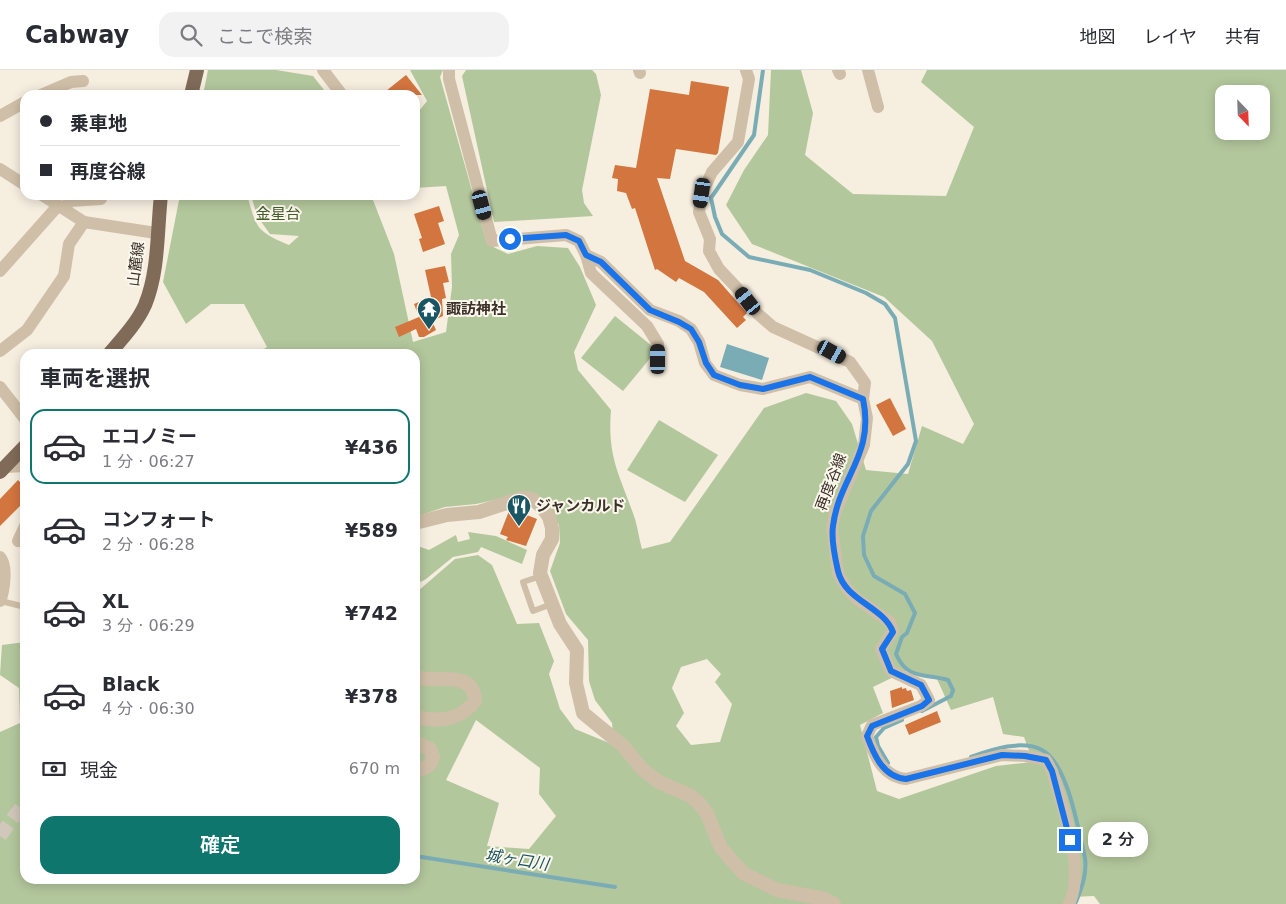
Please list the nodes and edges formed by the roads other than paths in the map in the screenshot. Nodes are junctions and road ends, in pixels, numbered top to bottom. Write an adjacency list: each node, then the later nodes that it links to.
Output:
1 (197, 70): 8 (main road)
2 (323, 70): 9 (street)
3 (449, 70): 21 (street)
4 (746, 70): 27 (street, 再度谷線)
5 (868, 70): 11 (street)
6 (83, 81): 7 (street)
7 (53, 90)
8 (191, 90)
9 (338, 90)
10 (20, 105): 12 (street)
11 (878, 107)
12 (0, 116)
13 (0, 169): 14 (street)
14 (20, 181)
15 (50, 200): 18 (street)
16 (86, 200): 18 (street)
17 (160, 200): 20 (main road, 山麓線)
18 (60, 206): 19 (street); 22 (street)
19 (84, 222): 20 (street); 24 (street)
20 (156, 233): 23 (main road, 山麓線)
21 (586, 255): 25 (street); 27 (street)
22 (0, 272)
23 (113, 349)
24 (0, 351)
25 (658, 359)
26 (0, 387): 28 (street)
27 (863, 399): 45 (street, 再度谷線)
28 (20, 413)
29 (20, 451): 31 (main road)
30 (20, 467): 31 (street)
31 (2, 469)
32 (420, 522): 36 (street)
33 (20, 537): 34 (street)
34 (18, 541)
35 (0, 557): 37 (street)
36 (541, 576): 38 (street); 38 (lane)
37 (0, 601): 39 (lane)
38 (552, 604): 44 (street)
39 (20, 606)
40 (420, 677): 41 (street)
41 (420, 718)
42 (420, 744): 43 (street)
43 (420, 769)
44 (834, 904)
45 (1069, 904)

